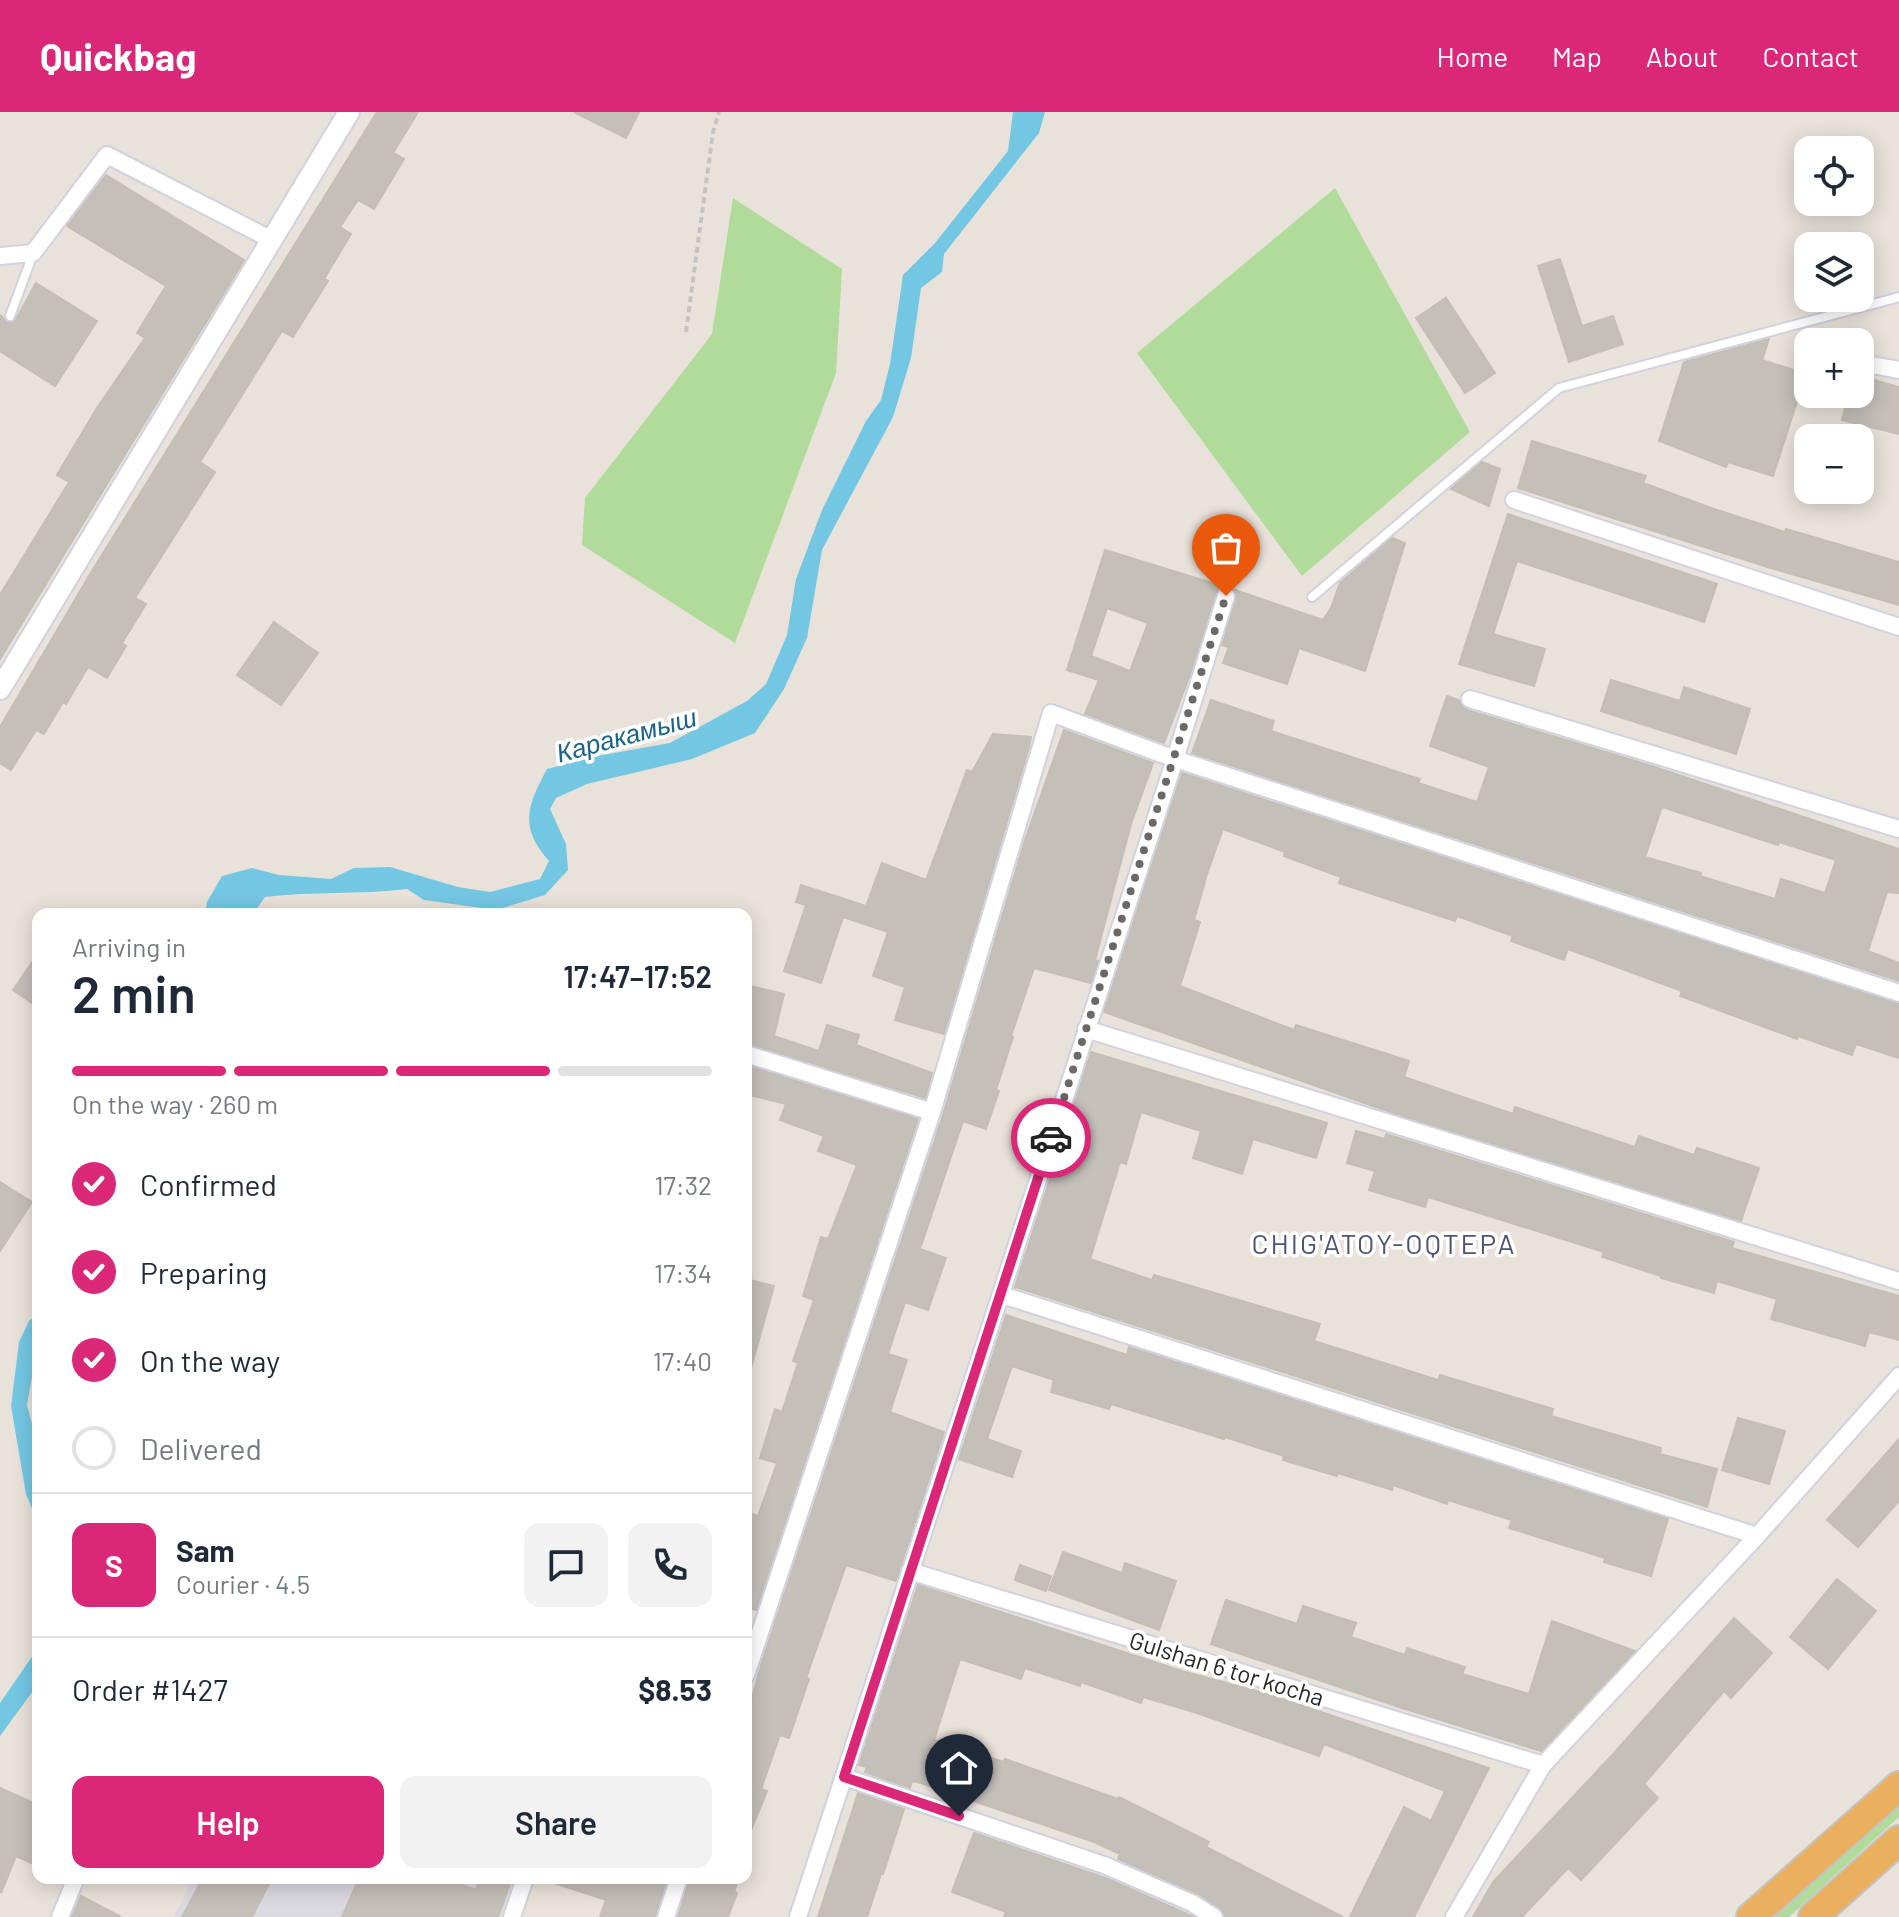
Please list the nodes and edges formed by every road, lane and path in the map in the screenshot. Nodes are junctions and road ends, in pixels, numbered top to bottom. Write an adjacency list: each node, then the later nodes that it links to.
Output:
1 (349, 112): 3 (street)
2 (719, 112): 8 (path)
3 (270, 239): 4 (street); 15 (street)
4 (33, 253): 5 (street); 7 (lane)
5 (0, 256)
6 (1899, 297): 13 (lane)
7 (10, 316)
8 (686, 332)
9 (1874, 366): 10 (street)
10 (1899, 370)
11 (1514, 500): 14 (street)
12 (1226, 596): 17 (street)
13 (1312, 597)
14 (1899, 627)
15 (0, 689)
16 (1470, 699): 18 (street)
17 (1175, 759): 19 (street); 20 (street); 22 (street)
18 (1899, 829)
19 (1899, 993)
20 (1086, 1029): 23 (street); 24 (street)
21 (752, 1056): 22 (street)
22 (932, 1112): 28 (street)
23 (1899, 1281)
24 (1002, 1295): 26 (street); 27 (street)
25 (1897, 1382): 26 (street)
26 (1757, 1536): 29 (street)
27 (910, 1571): 29 (street, Gulshan 6 tor kocha); 30 (street)
28 (752, 1657)
29 (1543, 1765): 41 (street)
30 (844, 1777): 39 (street); 40 (street)
31 (1899, 1786): 42 (highway)
32 (1899, 1840): 43 (highway)
33 (74, 1884): 36 (street)
34 (523, 1884): 37 (street)
35 (677, 1884): 38 (street)
36 (60, 1917)
37 (512, 1917)
38 (666, 1917)
39 (798, 1917)
40 (1214, 1917)
41 (1454, 1917)
42 (1751, 1917)
43 (1813, 1917)

